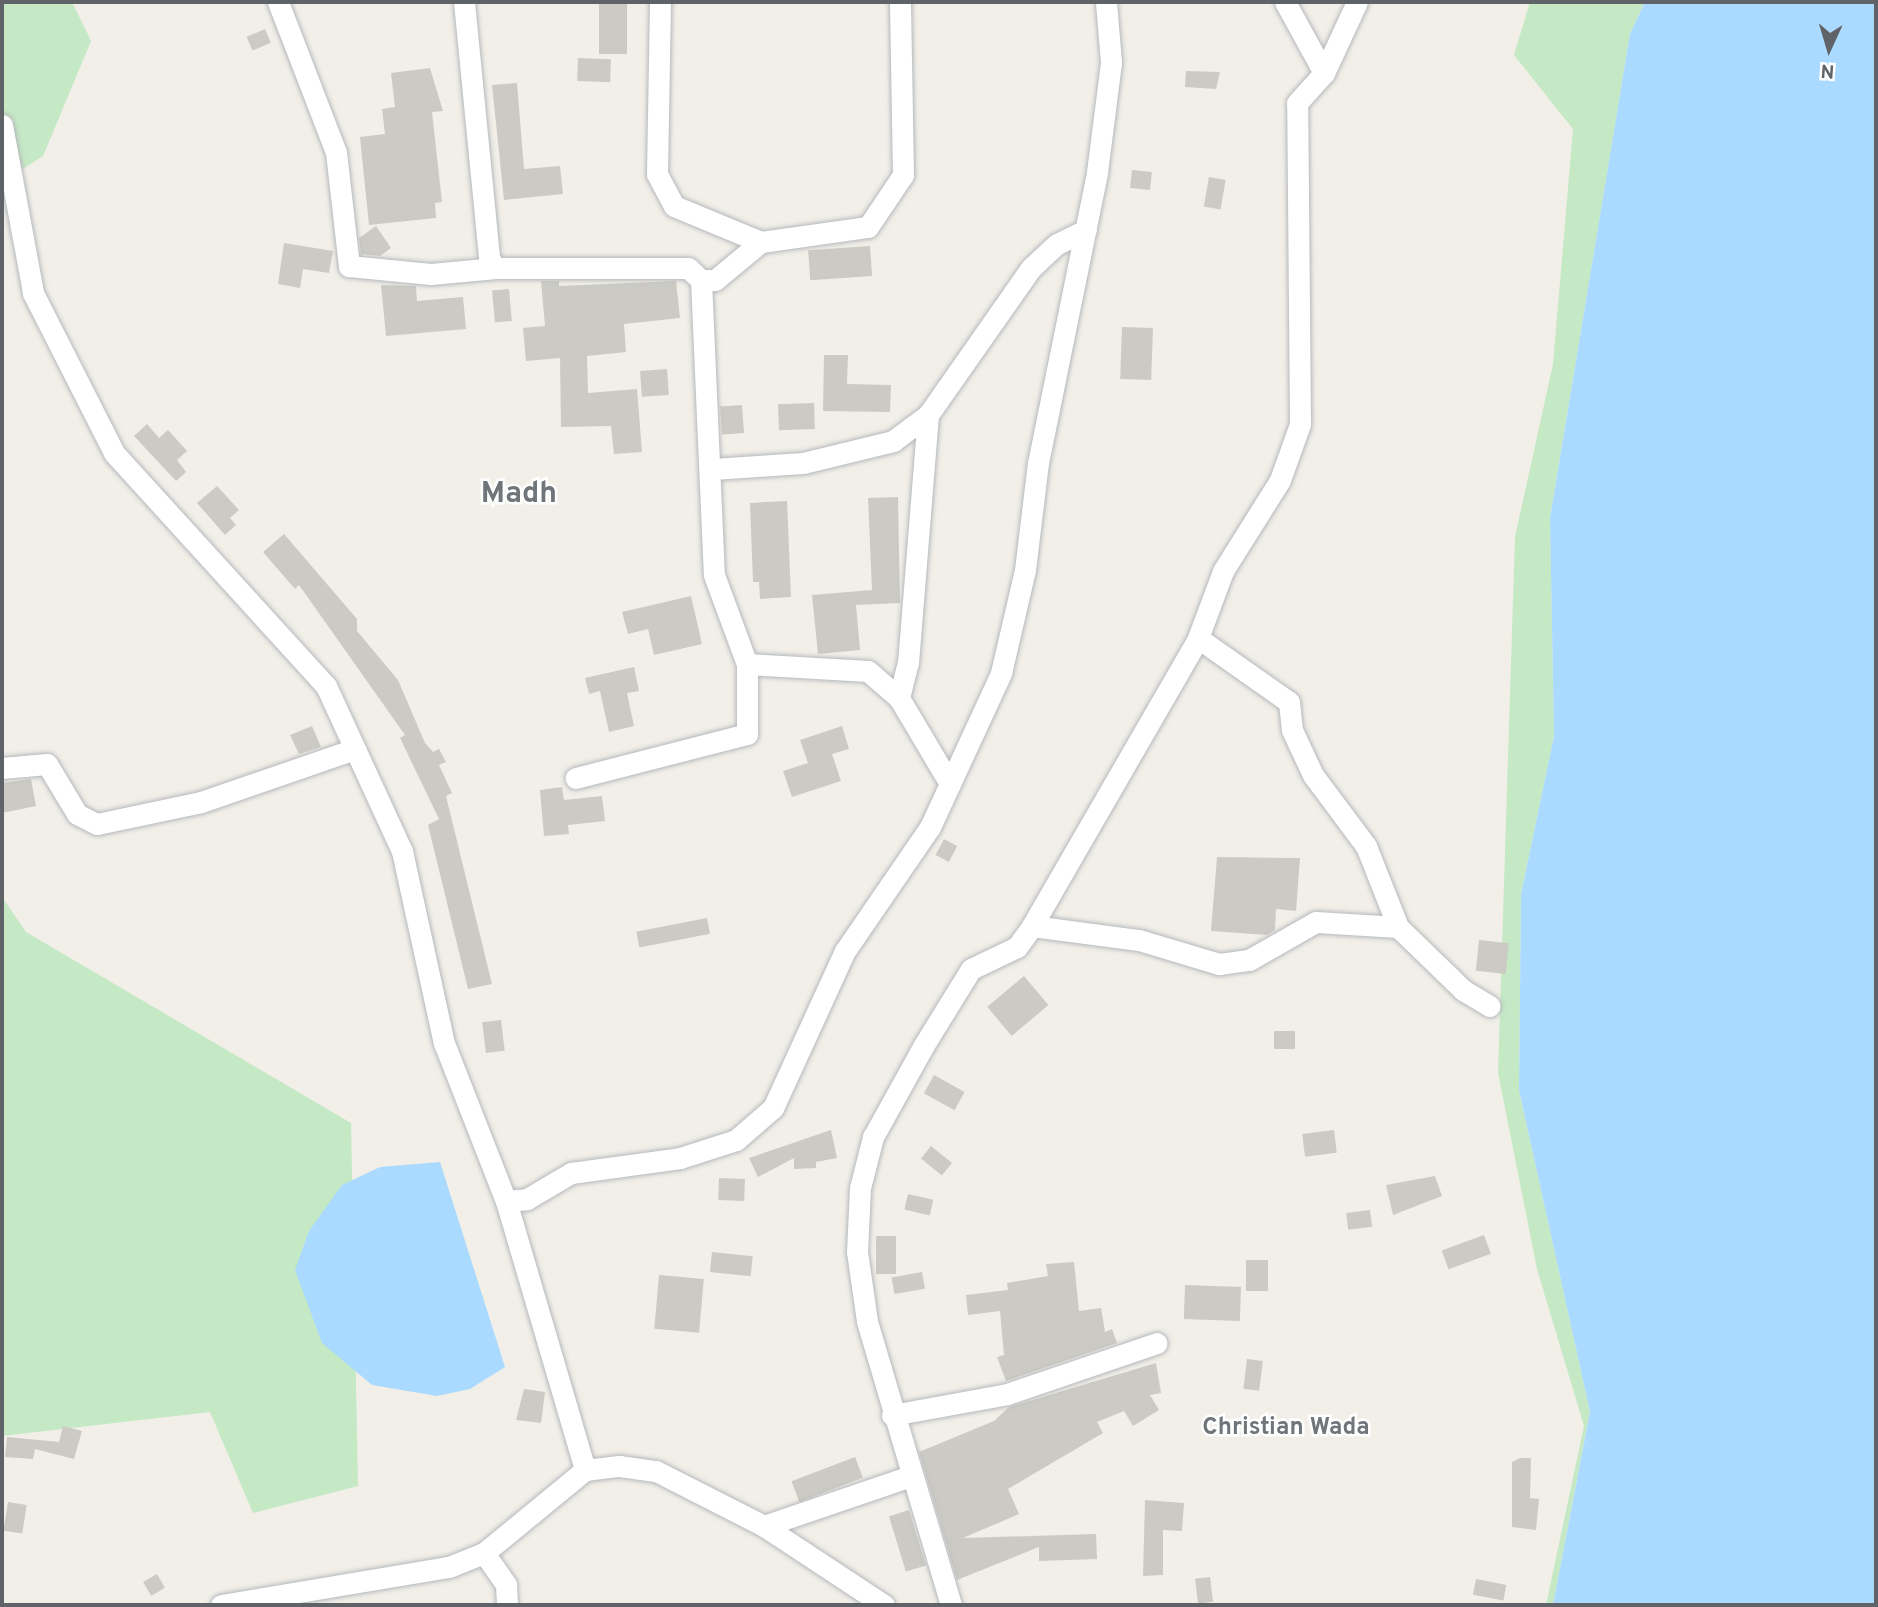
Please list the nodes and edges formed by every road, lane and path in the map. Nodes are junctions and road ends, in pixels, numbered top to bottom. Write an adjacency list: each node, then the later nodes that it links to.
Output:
1 (278, 2): 12 (street)
2 (464, 2): 12 (street)
3 (660, 2): 11 (street)
4 (900, 2): 11 (street)
5 (1106, 2): 10 (street)
6 (1285, 2): 8 (street)
7 (1357, 2): 8 (street)
8 (1324, 73): 16 (street)
9 (2, 125): 19 (street)
10 (1086, 230): 14 (street); 22 (street)
11 (761, 242): 13 (street)
12 (496, 268): 13 (street)
13 (701, 280): 15 (street)
14 (928, 415): 15 (street); 18 (street)
15 (712, 469): 17 (street)
16 (1198, 638): 23 (street); 24 (street)
17 (747, 664): 18 (street); 21 (street)
18 (899, 698): 22 (street)
19 (355, 749): 20 (street); 26 (street)
20 (2, 768)
21 (576, 778)
22 (950, 784): 26 (street)
23 (1032, 926): 24 (street); 28 (street)
24 (1398, 927): 25 (street)
25 (1490, 1006)
26 (506, 1201): 29 (street)
27 (1157, 1343): 28 (street)
28 (892, 1415): 30 (street)
29 (584, 1470): 31 (street); 32 (street)
30 (911, 1476): 31 (street); 36 (street)
31 (764, 1525): 35 (street)
32 (484, 1553): 33 (street); 34 (street)
33 (220, 1605)
34 (507, 1605)
35 (884, 1605)
36 (951, 1605)

